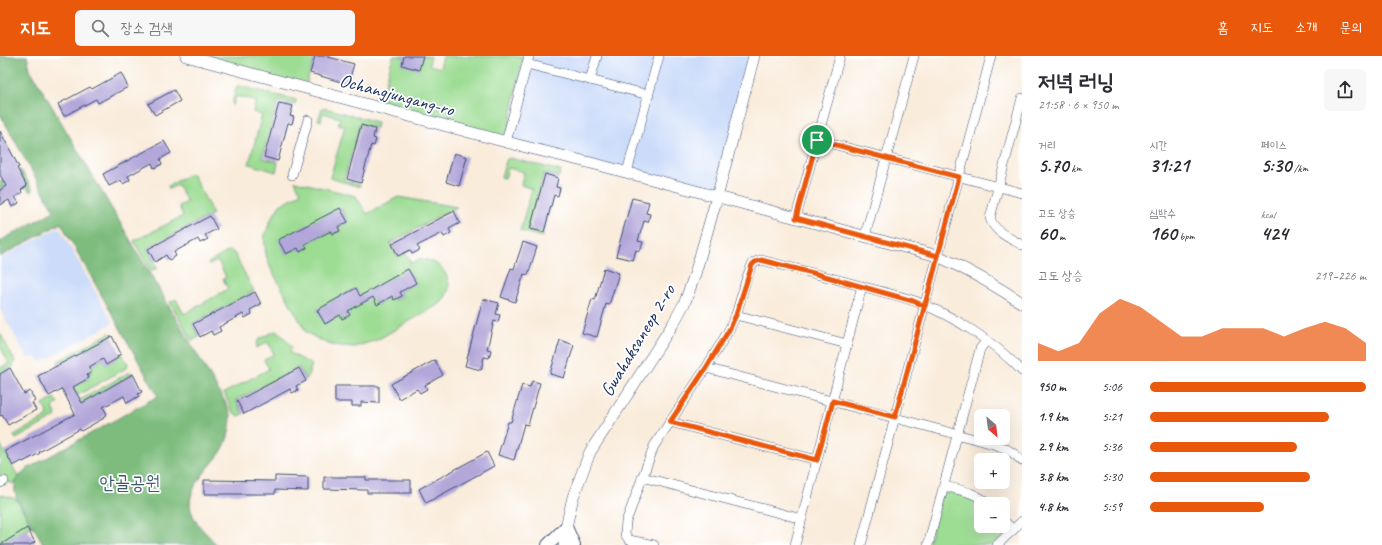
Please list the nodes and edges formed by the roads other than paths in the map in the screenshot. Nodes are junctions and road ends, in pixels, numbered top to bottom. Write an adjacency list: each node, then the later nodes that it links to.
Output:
1 (186, 56): 8 (street, Ochangjungang-ro)
2 (597, 56): 10 (street)
3 (659, 56): 11 (street)
4 (754, 56): 22 (street, Gwahaksaneop 2-ro)
5 (840, 56): 14 (street)
6 (914, 56): 16 (street)
7 (990, 56): 19 (street)
8 (219, 60): 15 (street, Ochangjungang-ro)
9 (528, 60): 10 (street); 15 (street)
10 (590, 80): 11 (street)
11 (649, 95): 17 (street)
12 (1022, 98): 20 (street)
13 (308, 120): 18 (street)
14 (817, 140): 16 (street); 23 (street)
15 (506, 142): 17 (street, Ochangjungang-ro)
16 (886, 158): 19 (street); 24 (street)
17 (627, 172): 22 (street, Ochangjungang-ro)
18 (292, 175)
19 (959, 177): 20 (street); 26 (street)
20 (998, 187): 21 (street); 25 (street)
21 (1022, 193)
22 (717, 197): 23 (street, Ochangjungang-ro); 46 (street, Gwahaksaneop 2-ro)
23 (796, 218): 24 (street, Ochangjungang-ro)
24 (865, 236): 26 (street, Ochangjungang-ro)
25 (1022, 245)
26 (938, 256): 28 (street, Ochangjungang-ro); 29 (street)
27 (862, 286): 29 (street); 30 (street); 32 (street)
28 (1022, 303)
29 (925, 306): 31 (street); 36 (street)
30 (736, 315): 32 (street); 33 (street)
31 (986, 341): 34 (street); 38 (street)
32 (847, 344): 35 (street)
33 (706, 368): 35 (street); 37 (street)
34 (1022, 371)
35 (833, 401): 36 (street); 39 (street)
36 (895, 417): 38 (street); 54 (street)
37 (670, 422): 39 (street); 41 (street)
38 (958, 434): 40 (street); 42 (street)
39 (817, 460): 44 (street)
40 (1022, 461)
41 (642, 477): 44 (street); 52 (street)
42 (944, 486): 43 (street); 55 (street)
43 (981, 497)
44 (802, 519): 53 (street)
45 (1022, 521): 48 (street)
46 (566, 527): 49 (main road); 50 (street, Gwahaksaneop 2-ro); 51 (main road)
47 (1010, 527): 48 (street)
48 (1013, 530): 56 (street)
49 (548, 545)
50 (564, 545)
51 (574, 545)
52 (654, 545)
53 (795, 545)
54 (861, 545)
55 (928, 545)
56 (997, 545)

